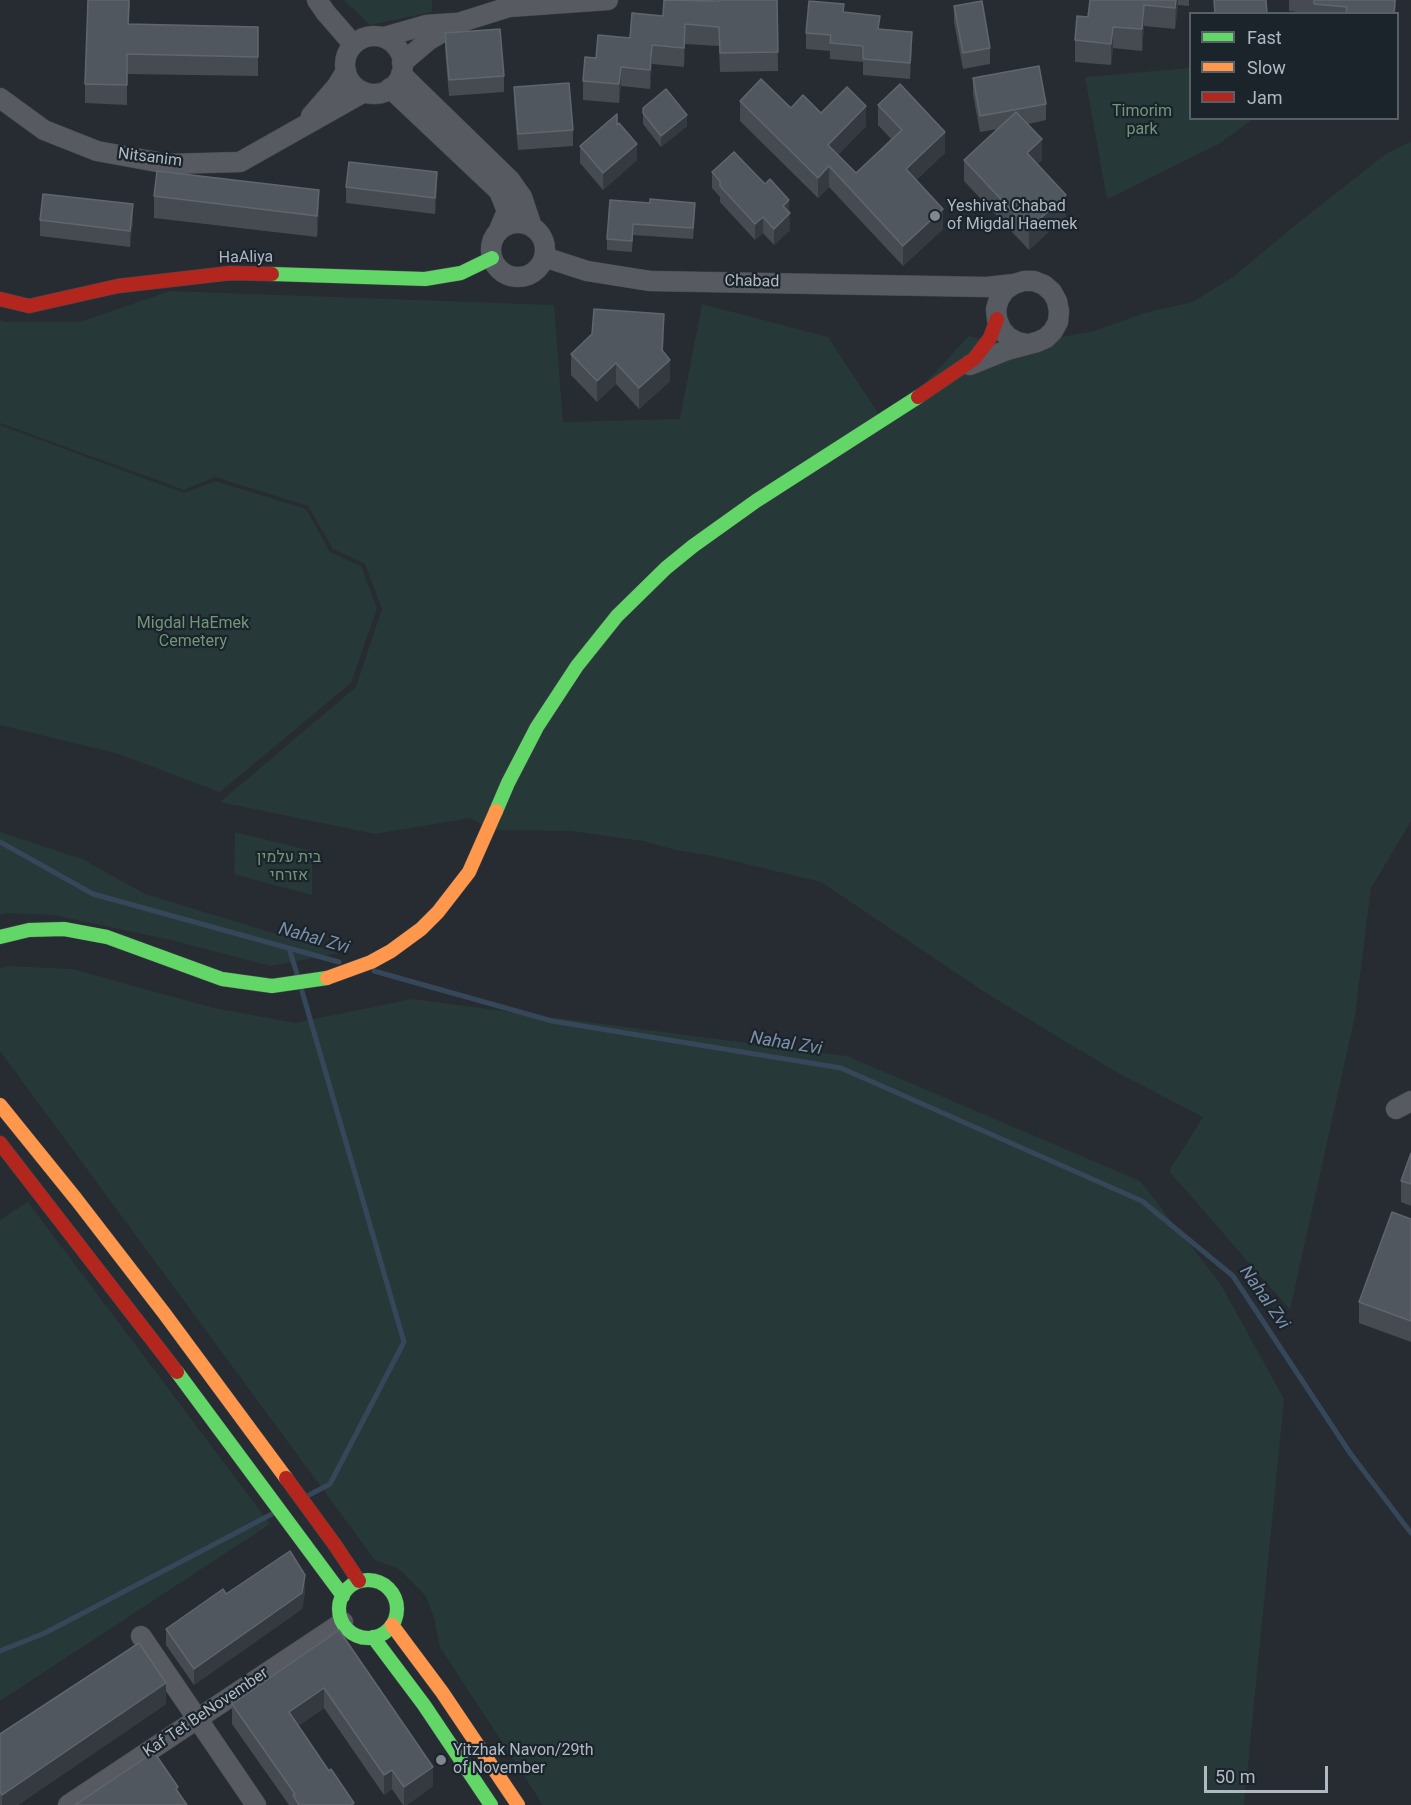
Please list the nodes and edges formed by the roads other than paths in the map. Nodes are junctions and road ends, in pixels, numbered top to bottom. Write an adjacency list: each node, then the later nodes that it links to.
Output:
1 (317, 0): 5 (street)
2 (608, 0): 3 (street)
3 (458, 23): 4 (street); 7 (street)
4 (384, 37): 5 (street); 7 (street)
5 (354, 44): 6 (street)
6 (346, 71): 8 (street); 10 (street, Nitsanim)
7 (398, 75): 8 (street); 11 (street); 12 (street)
8 (364, 92): 10 (street, Nitsanim)
9 (0, 98): 10 (street, Nitsanim)
10 (304, 125)
11 (532, 227): 12 (street); 13 (street)
12 (499, 230): 14 (street)
13 (544, 257): 14 (street); 16 (street, Chabad)
14 (492, 258): 17 (street, HaAliya)
15 (1014, 284): 16 (street, Chabad); 18 (street); 19 (street)
16 (963, 287): 18 (street)
17 (0, 299)
18 (997, 317): 19 (street); 20 (street)
19 (1027, 344): 20 (street)
20 (961, 369): 21 (street)
21 (0, 937)
22 (0, 1105): 24 (street)
23 (0, 1143): 25 (street)
24 (359, 1581): 25 (street); 27 (street)
25 (343, 1596): 26 (street)
26 (343, 1622): 29 (street); 30 (street, Kaf Tet BeNovember)
27 (392, 1625): 29 (street); 34 (street)
28 (141, 1635): 30 (street)
29 (373, 1637): 33 (street)
30 (198, 1719): 31 (street, Kaf Tet BeNovember); 32 (street)
31 (68, 1805)
32 (256, 1805)
33 (491, 1805)
34 (518, 1805)

